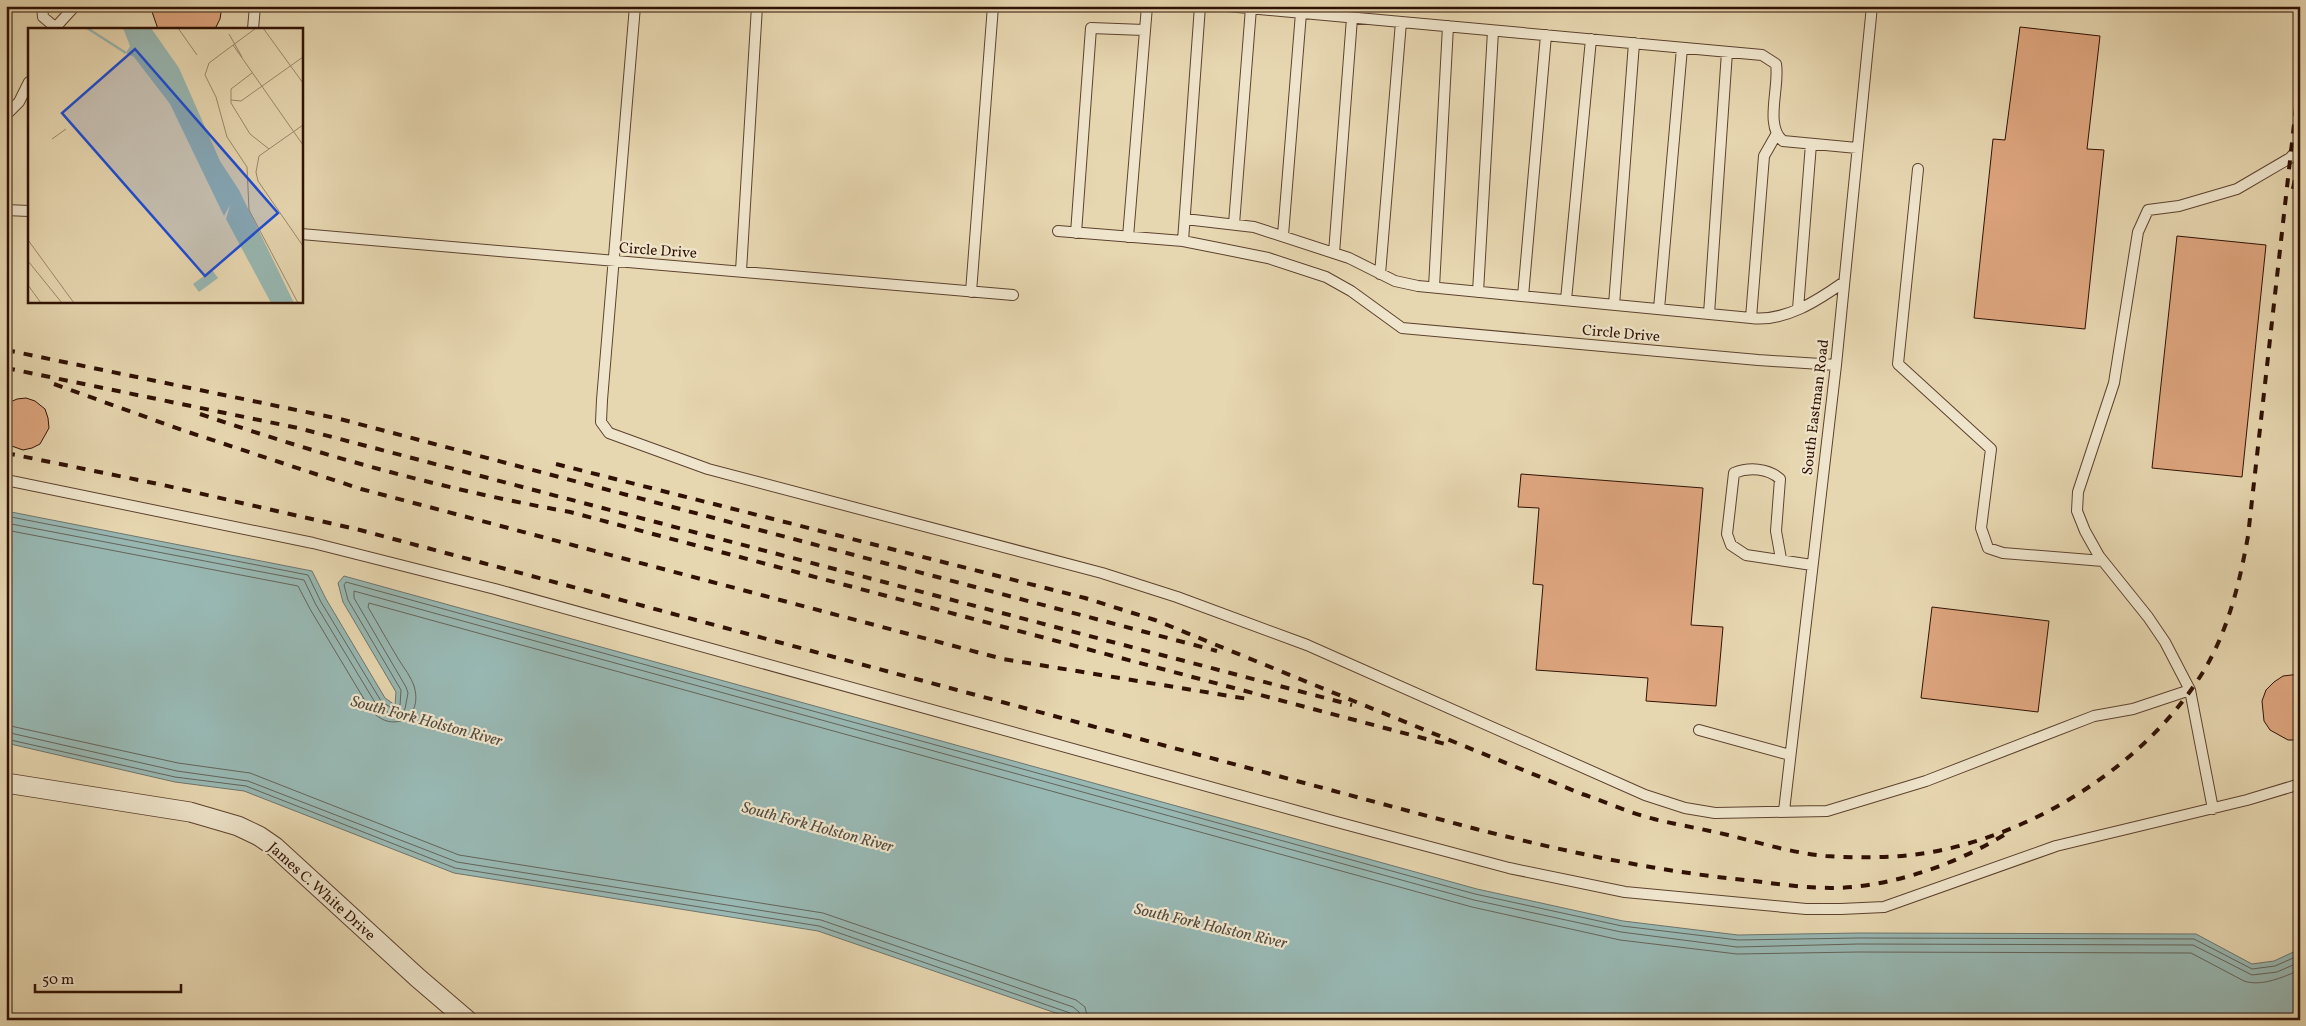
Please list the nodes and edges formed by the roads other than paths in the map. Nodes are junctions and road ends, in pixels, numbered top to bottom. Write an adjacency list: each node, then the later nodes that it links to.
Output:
1 (42, 6): 16 (lane)
2 (75, 6): 16 (lane)
3 (255, 6): 17 (lane)
4 (635, 6): 43 (lane)
5 (757, 6): 44 (lane)
6 (993, 6): 48 (lane)
7 (1147, 6): 18 (lane)
8 (1200, 6): 34 (lane)
9 (1227, 6): 11 (lane)
10 (1872, 6): 30 (lane, South Eastman Road)
11 (1251, 8): 12 (lane); 35 (lane)
12 (1302, 13): 13 (lane); 39 (lane)
13 (1352, 18): 14 (lane); 42 (lane)
14 (1401, 22): 15 (lane); 45 (lane)
15 (1448, 26): 19 (lane); 47 (lane)
16 (54, 28)
17 (253, 28)
18 (1144, 30): 37 (lane); 40 (lane)
19 (1493, 30): 20 (lane); 49 (lane)
20 (1546, 35): 21 (lane); 51 (lane)
21 (1591, 39): 22 (lane); 52 (lane)
22 (1634, 43): 23 (lane); 53 (lane)
23 (1682, 48): 24 (lane); 54 (lane)
24 (1727, 52): 27 (lane); 56 (lane)
25 (28, 84): 26 (lane)
26 (6, 115)
27 (1776, 136): 28 (lane); 57 (lane)
28 (1811, 144): 30 (lane); 55 (lane)
29 (2300, 147): 61 (lane)
30 (1857, 148): 46 (lane, South Eastman Road)
31 (1918, 169): 61 (lane)
32 (6, 210): 33 (lane)
33 (28, 211)
34 (1184, 219): 35 (lane); 41 (lane)
35 (1234, 224): 39 (lane)
36 (1058, 231): 37 (lane)
37 (1076, 233): 40 (lane)
38 (302, 234): 43 (lane, Circle Drive)
39 (1283, 235): 42 (lane)
40 (1128, 237): 41 (lane)
41 (1183, 241): 58 (lane, Circle Drive)
42 (1334, 253): 45 (lane)
43 (615, 261): 44 (lane, Circle Drive); 69 (lane)
44 (741, 271): 48 (lane, Circle Drive)
45 (1380, 274): 47 (lane)
46 (1844, 282): 55 (lane); 58 (lane, South Eastman Road)
47 (1434, 287): 49 (lane)
48 (971, 292): 50 (lane, Circle Drive)
49 (1478, 292): 51 (lane)
50 (1013, 295)
51 (1524, 296): 52 (lane)
52 (1566, 300): 53 (lane)
53 (1614, 305): 54 (lane)
54 (1659, 309): 56 (lane)
55 (1798, 309): 57 (lane)
56 (1709, 314): 57 (lane)
57 (1751, 318)
58 (1836, 365): 62 (lane, South Eastman Road)
59 (6, 480): 68 (lane)
60 (1780, 559): 60 (lane); 62 (lane)
61 (2103, 560): 63 (lane)
62 (1812, 565): 65 (lane, South Eastman Road)
63 (2190, 690): 68 (lane); 69 (lane)
64 (1699, 730): 65 (lane)
65 (1790, 755): 69 (lane, South Eastman Road)
66 (6, 783): 70 (street, James C. White Drive)
67 (2300, 784): 68 (lane)
68 (2213, 809)
69 (1784, 811)
70 (467, 1020)

